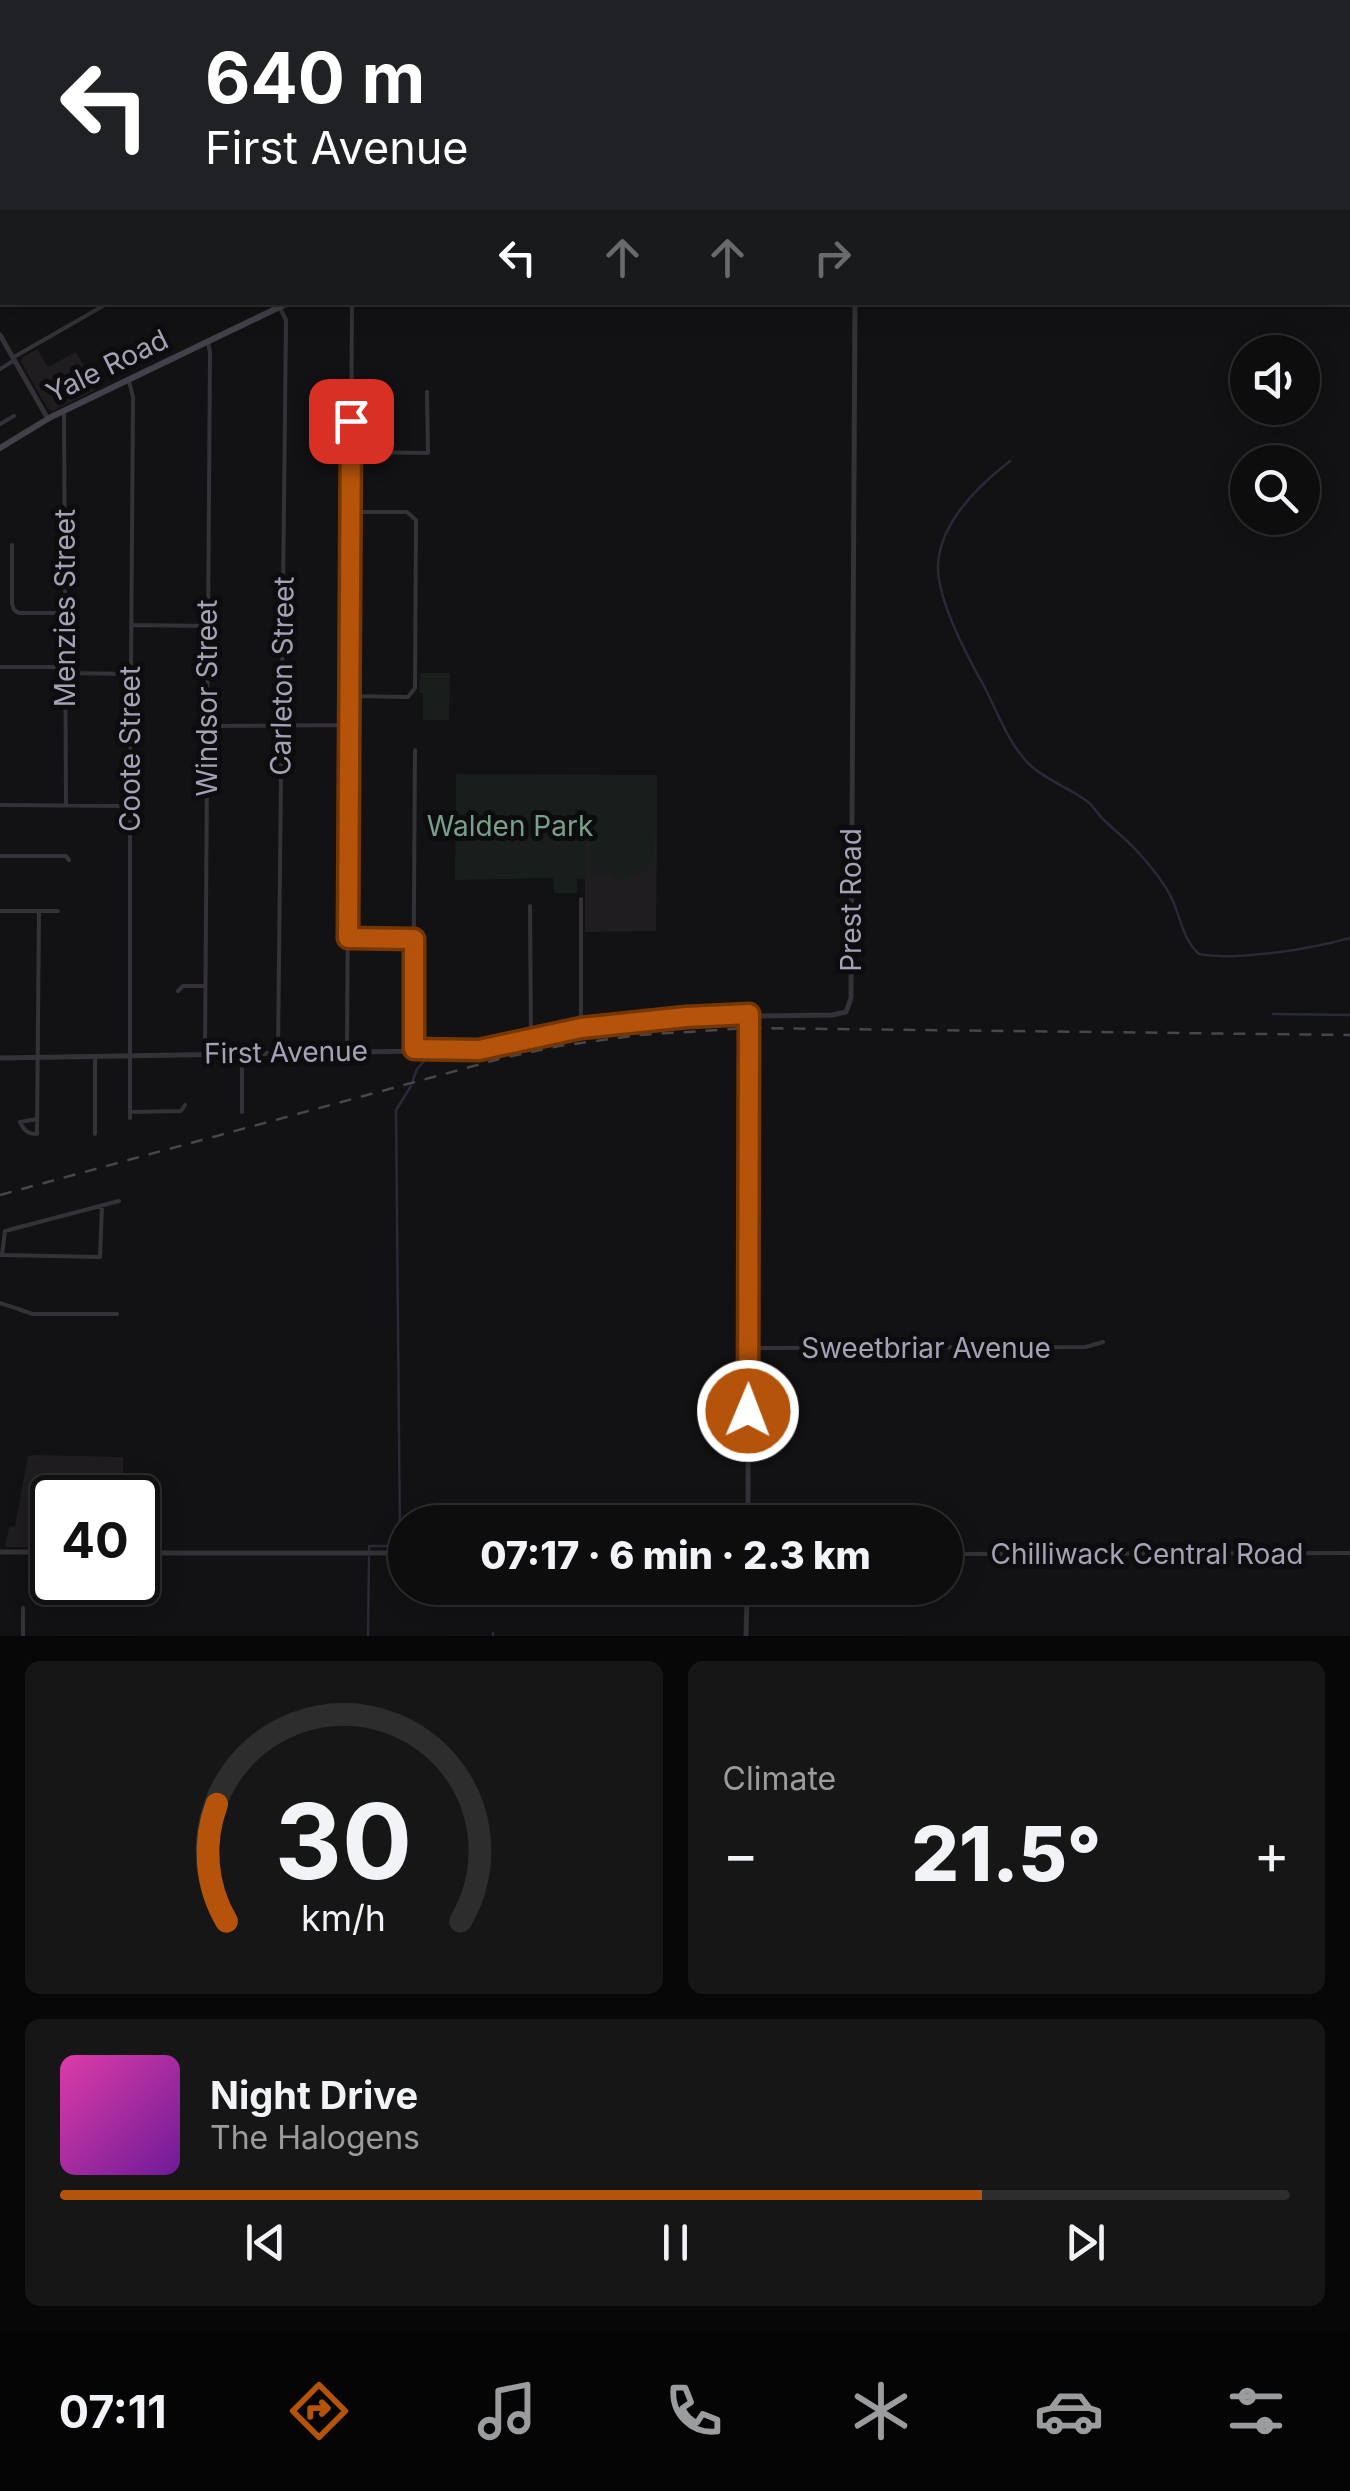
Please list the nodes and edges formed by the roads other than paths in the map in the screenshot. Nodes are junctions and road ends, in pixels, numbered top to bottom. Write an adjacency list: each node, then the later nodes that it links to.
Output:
1 (105, 305): 7 (street)
2 (278, 305): 6 (main road, Yale Road); 26 (street, Carleton Street)
3 (352, 305): 16 (street)
4 (855, 305): 44 (street, Prest Road)
5 (0, 335): 7 (street)
6 (208, 342): 9 (main road, Yale Road); 21 (street, Windsor Street)
7 (13, 360): 8 (street); 13 (street)
8 (0, 369)
9 (129, 381): 11 (main road, Yale Road); 20 (street, Coote Street)
10 (426, 392): 16 (street)
11 (64, 411): 13 (main road, Yale Road); 19 (street, Menzies Street)
12 (14, 416): 14 (street)
13 (48, 419): 15 (main road, Yale Road)
14 (1, 421)
15 (0, 448)
16 (350, 452): 17 (street)
17 (351, 512): 25 (street); 25 (street)
18 (12, 546): 19 (street)
19 (65, 613): 23 (street, Menzies Street)
20 (132, 625): 21 (street); 24 (street, Coote Street)
21 (207, 626): 28 (street, Windsor Street)
22 (0, 666): 23 (street)
23 (66, 670): 24 (street); 31 (street, Menzies Street)
24 (131, 674): 32 (street, Coote Street)
25 (349, 696): 27 (street)
26 (282, 725): 27 (street); 28 (street); 49 (street, Carleton Street)
27 (349, 725): 40 (street)
28 (208, 726): 42 (street, Windsor Street)
29 (415, 750): 41 (street)
30 (0, 805): 31 (street)
31 (66, 805): 32 (street)
32 (130, 806): 53 (street, Coote Street)
33 (0, 856): 34 (street)
34 (69, 860)
35 (580, 899): 45 (street)
36 (530, 906): 46 (street)
37 (0, 911): 39 (street)
38 (58, 911): 39 (street)
39 (39, 912): 55 (street)
40 (348, 938): 41 (street); 48 (street)
41 (414, 939): 47 (street)
42 (206, 986): 43 (street); 50 (street, Windsor Street)
43 (178, 991)
44 (749, 1014): 45 (street, First Avenue); 66 (street)
45 (581, 1028): 46 (street, First Avenue)
46 (531, 1038): 47 (street, First Avenue)
47 (414, 1049): 48 (street, First Avenue)
48 (348, 1050): 49 (street, First Avenue)
49 (278, 1052): 51 (street, First Avenue)
50 (205, 1054): 51 (street, First Avenue); 53 (street, First Avenue)
51 (242, 1054): 57 (street)
52 (95, 1056): 53 (street, First Avenue); 55 (street, First Avenue); 59 (street)
53 (130, 1056): 56 (street, Coote Street)
54 (0, 1058): 55 (street, First Avenue)
55 (38, 1058): 58 (street)
56 (185, 1105)
57 (242, 1112)
58 (37, 1118)
59 (95, 1134)
60 (119, 1201): 61 (street)
61 (102, 1206): 62 (street); 62 (street)
62 (1, 1255)
63 (0, 1302): 64 (street)
64 (117, 1314)
65 (1103, 1342): 66 (street, Sweetbriar Avenue)
66 (748, 1348): 67 (street)
67 (748, 1505)
68 (0, 1552): 69 (street)
69 (30, 1552)
70 (160, 1553): 72 (street)
71 (1350, 1553): 73 (street, Chilliwack Central Road)
72 (388, 1554)
73 (963, 1554)
74 (747, 1605): 77 (street)
75 (23, 1608): 76 (street)
76 (23, 1636)
77 (746, 1636)

